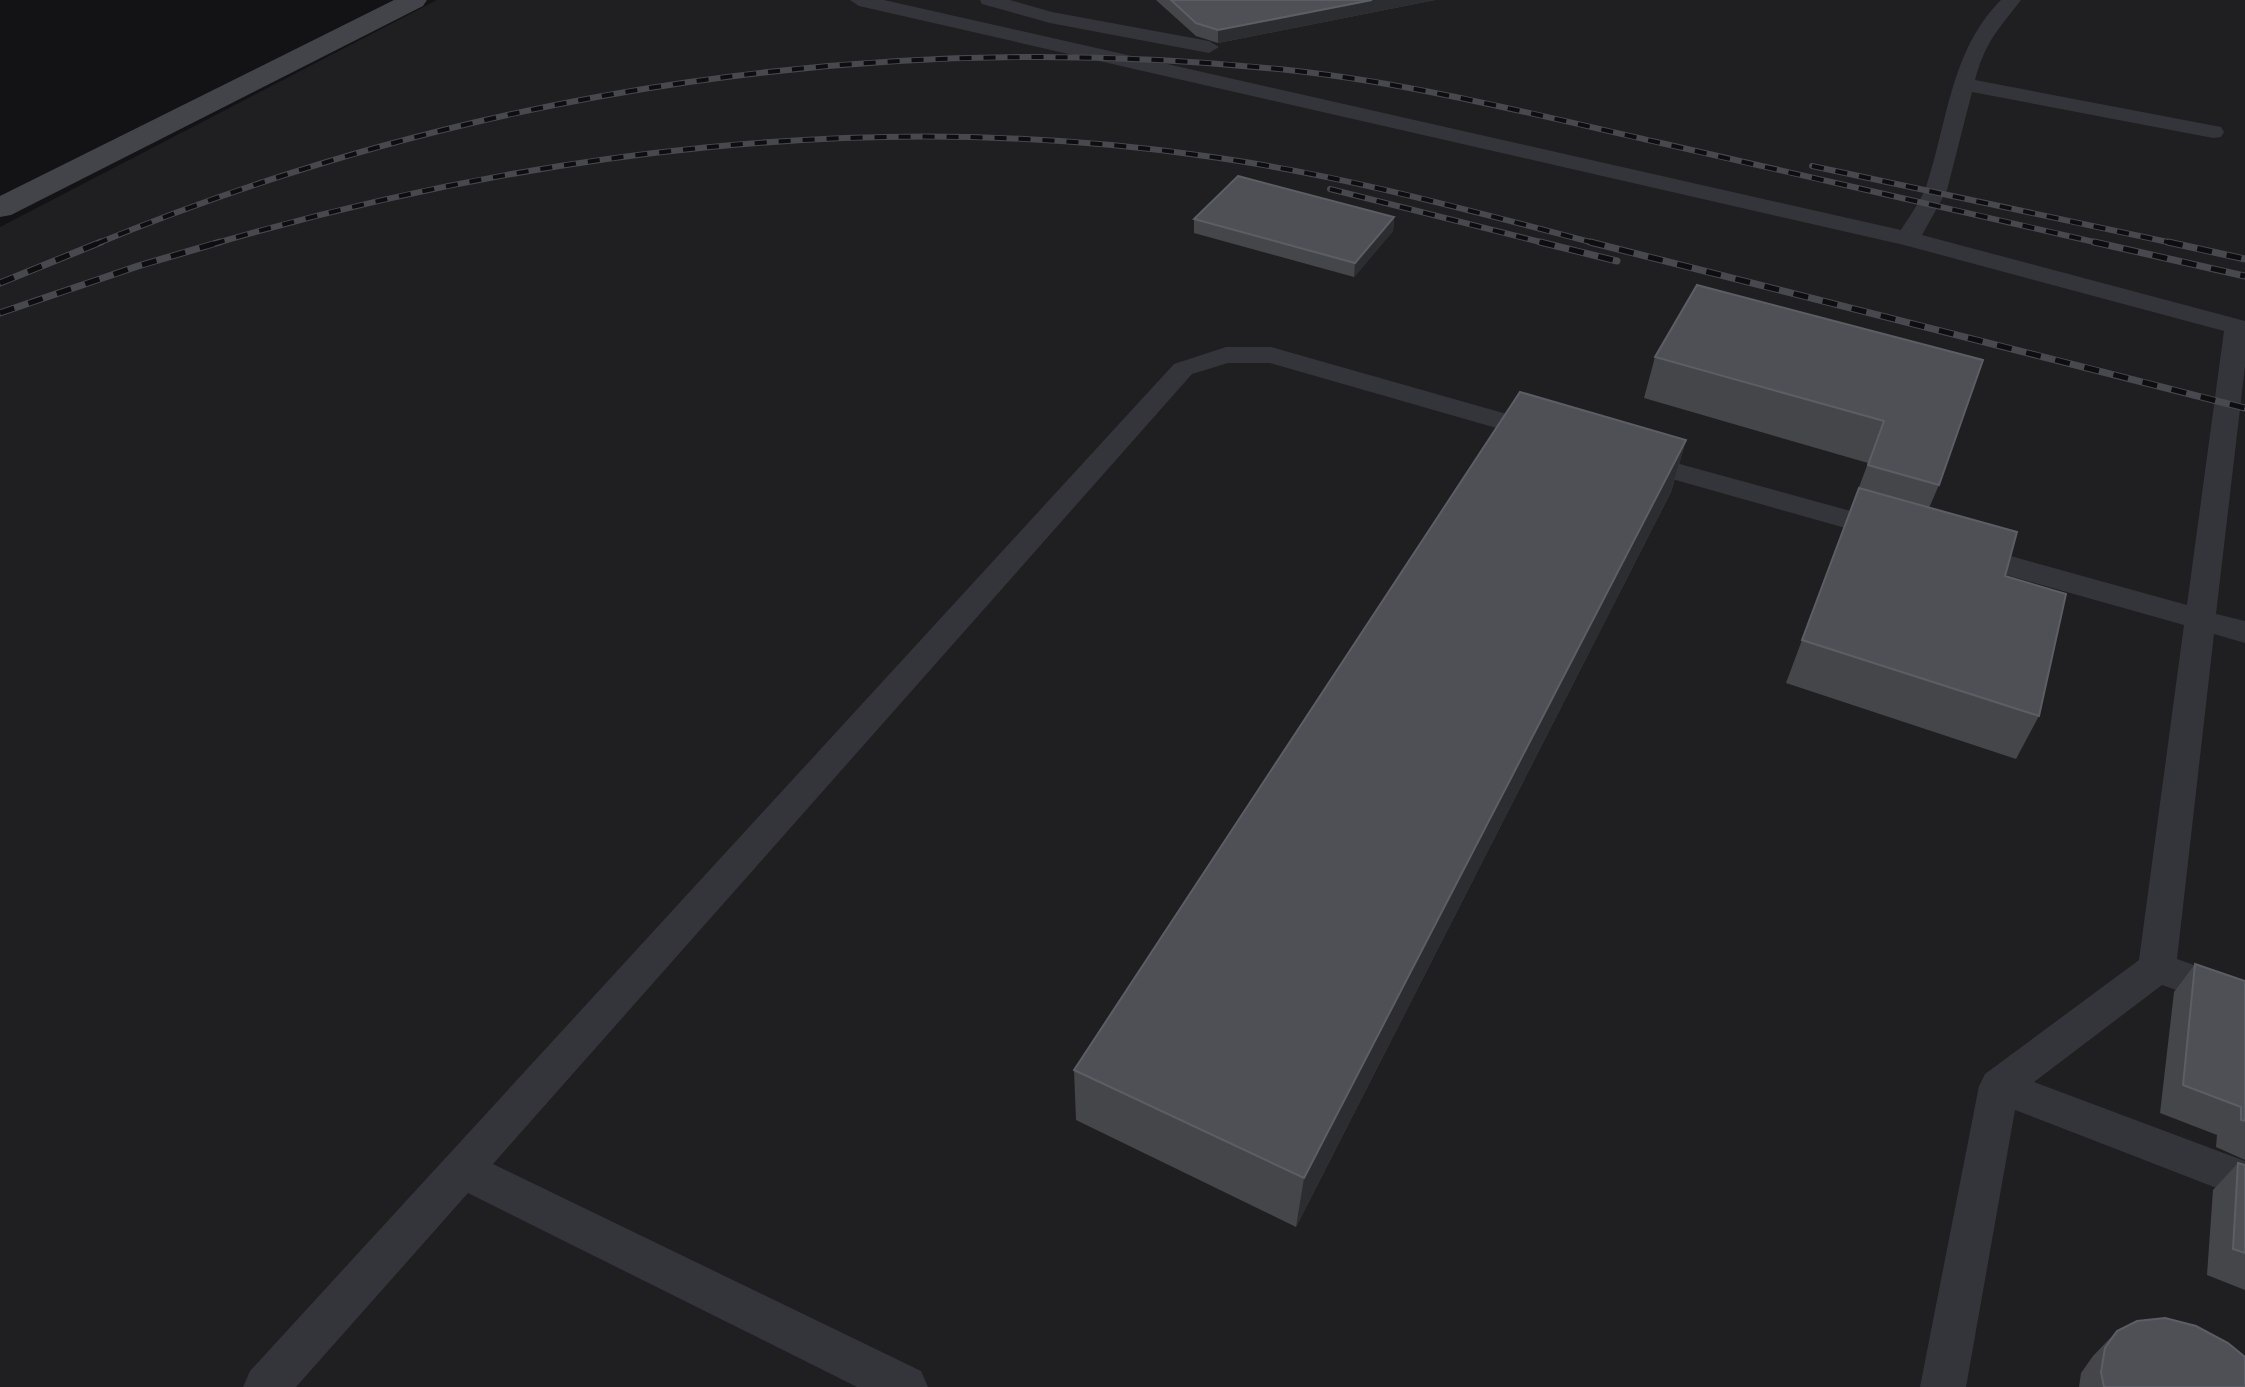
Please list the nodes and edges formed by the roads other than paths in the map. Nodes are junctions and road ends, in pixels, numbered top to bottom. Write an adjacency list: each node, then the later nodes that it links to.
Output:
1 (414, 0): 8 (street)
2 (859, 0): 9 (lane)
3 (989, 0): 5 (lane)
4 (2012, 0): 6 (lane)
5 (1209, 47)
6 (1963, 84): 7 (lane); 9 (lane)
7 (2213, 132)
8 (0, 208)
9 (1908, 239): 10 (lane)
10 (2241, 328): 13 (lane)
11 (1565, 439): 18 (lane)
12 (1610, 452): 13 (lane)
13 (2200, 619): 14 (lane); 15 (lane)
14 (2245, 632)
15 (2157, 968): 16 (lane); 17 (lane)
16 (2245, 999)
17 (1999, 1086): 19 (lane); 22 (lane)
18 (461, 1169): 20 (lane); 21 (lane)
19 (2245, 1180)
20 (266, 1387)
21 (905, 1387)
22 (1943, 1387)

